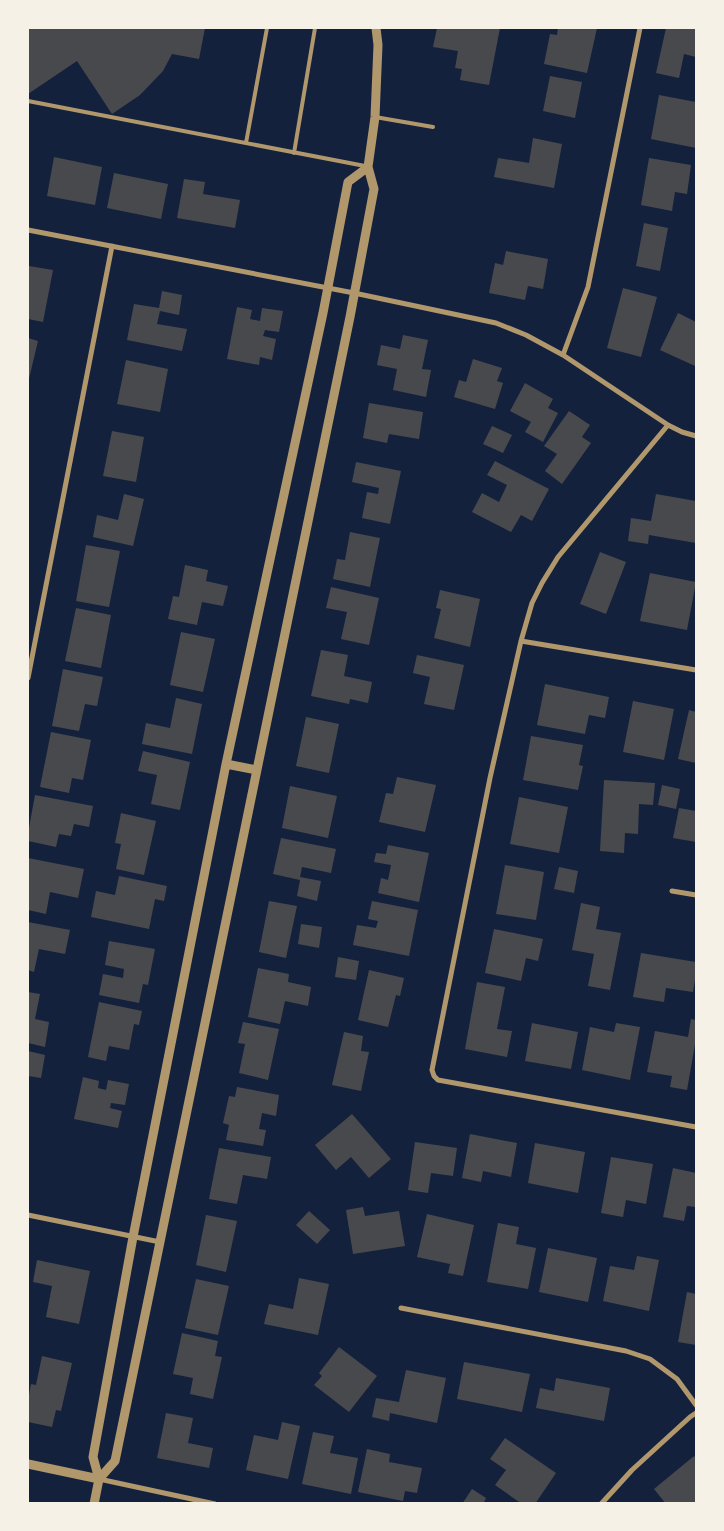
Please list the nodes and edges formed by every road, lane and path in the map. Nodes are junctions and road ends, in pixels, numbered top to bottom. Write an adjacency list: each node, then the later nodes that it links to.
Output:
1 (266, 28): 8 (lane)
2 (315, 28): 9 (lane)
3 (376, 28): 6 (street)
4 (640, 28): 15 (street)
5 (28, 101): 8 (lane)
6 (375, 117): 7 (lane); 10 (street)
7 (433, 127)
8 (246, 143): 9 (lane)
9 (294, 152): 10 (lane)
10 (368, 167): 13 (street); 14 (street)
11 (28, 230): 12 (street)
12 (112, 246): 13 (street); 20 (street)
13 (327, 288): 14 (street); 21 (street)
14 (354, 293): 15 (street); 22 (street)
15 (563, 355): 16 (street)
16 (668, 425): 17 (street); 18 (street)
17 (696, 436)
18 (521, 641): 19 (street); 25 (street)
19 (696, 670)
20 (28, 678)
21 (226, 764): 22 (street); 27 (street)
22 (257, 770): 28 (street)
23 (672, 891): 24 (street)
24 (696, 895)
25 (696, 1127)
26 (28, 1215): 27 (street)
27 (133, 1237): 28 (street); 33 (street)
28 (160, 1242): 33 (street)
29 (401, 1308): 30 (street)
30 (696, 1405)
31 (696, 1413): 36 (street)
32 (28, 1464): 33 (street)
33 (99, 1479): 34 (street); 35 (street)
34 (94, 1504)
35 (215, 1504)
36 (601, 1504)

